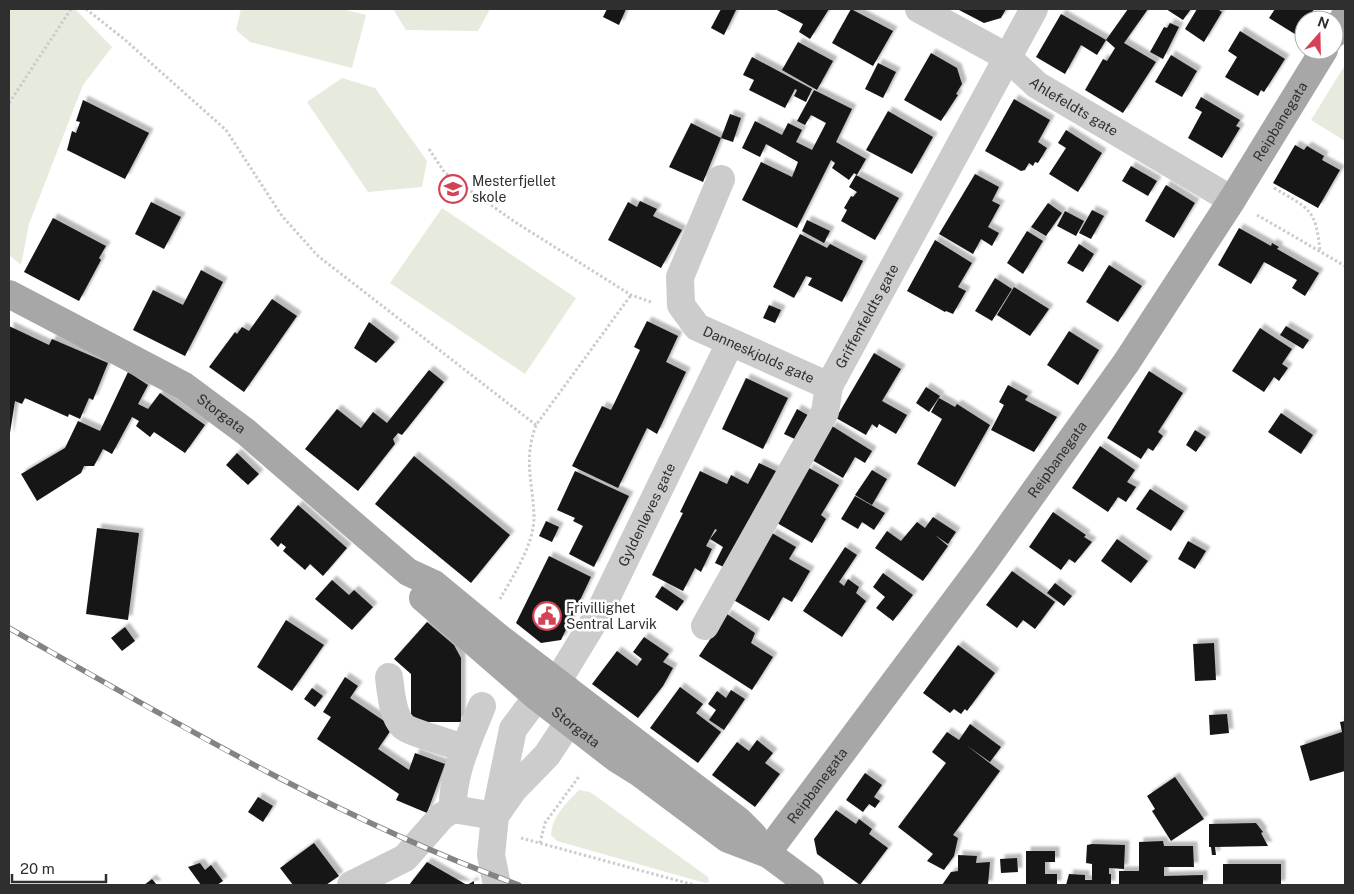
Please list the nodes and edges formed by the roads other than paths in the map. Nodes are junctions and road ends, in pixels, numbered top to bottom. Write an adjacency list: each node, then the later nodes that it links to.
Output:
1 (919, 9): 3 (street, Ahlefeldts gate)
2 (1034, 9): 3 (street, Griffenfeldts gate)
3 (1007, 57): 6 (street, Ahlefeldts gate); 9 (street, Griffenfeldts gate)
4 (1318, 60): 6 (main road, Reipbanegata)
5 (721, 179): 8 (street, Danneskjolds gate)
6 (1232, 200): 18 (main road, Reipbanegata)
7 (9, 294): 12 (main road, Storgata)
8 (730, 343): 9 (street, Danneskjolds gate); 12 (street, Gyldenløves gate)
9 (830, 386): 10 (street, Griffenfeldts gate)
10 (705, 626)
11 (389, 677): 15 (street)
12 (553, 690): 14 (street); 17 (street, Gyldenløves gate); 18 (main road, Storgata)
13 (482, 706): 15 (street)
14 (568, 723): 17 (street); 18 (main road, Storgata)
15 (465, 749): 16 (street)
16 (453, 809): 17 (street); 19 (street)
17 (493, 834): 20 (street)
18 (767, 853): 21 (main road, Storgata)
19 (351, 885)
20 (497, 885)
21 (810, 885)

